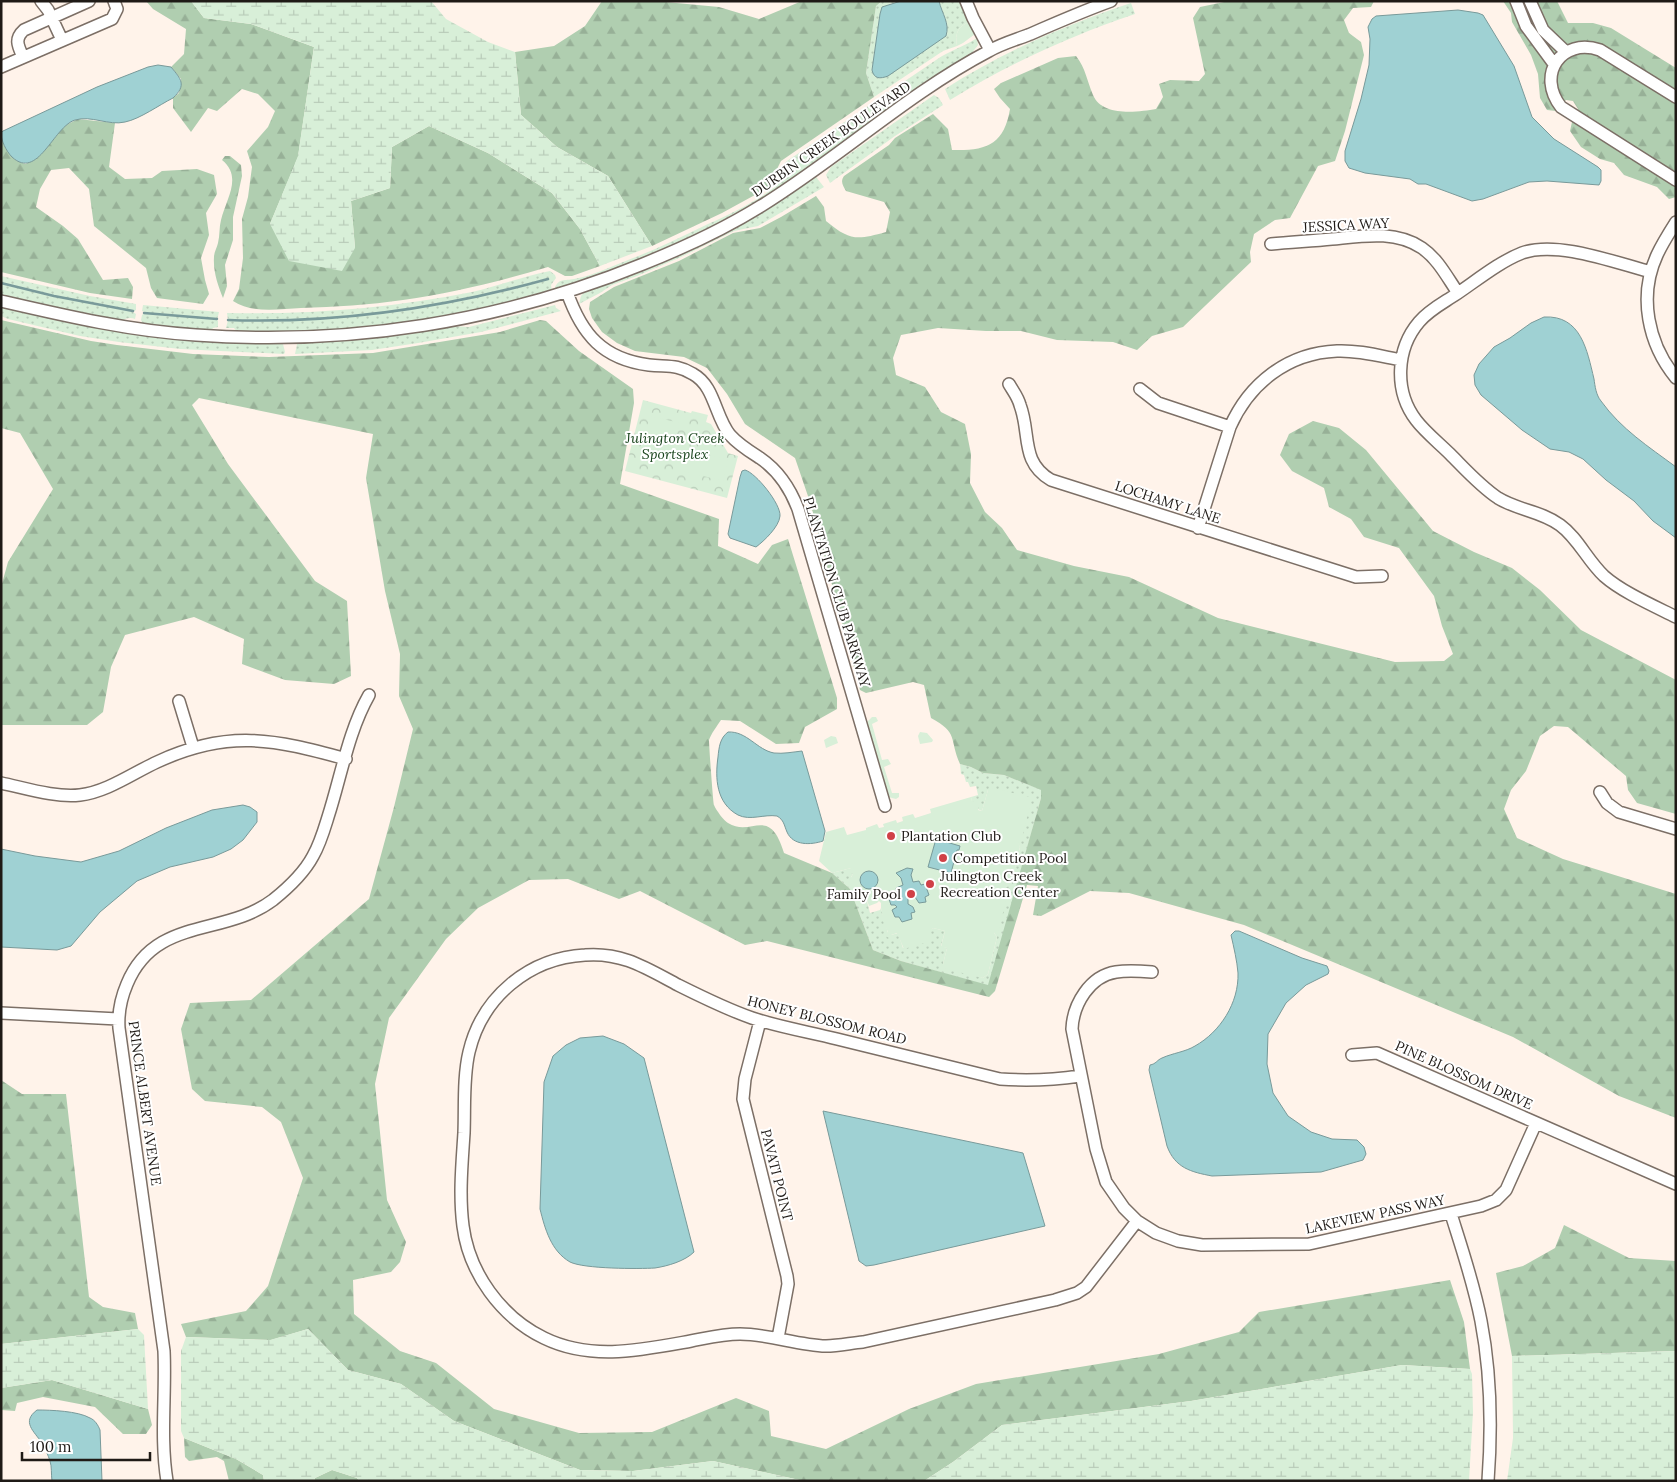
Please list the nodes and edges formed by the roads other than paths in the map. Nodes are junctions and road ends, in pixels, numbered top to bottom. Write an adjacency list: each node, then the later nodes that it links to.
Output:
1 (41, 1): 8 (street)
2 (90, 1): 8 (street)
3 (114, 1): 9 (street)
4 (966, 1): 10 (street)
5 (1111, 1): 10 (street, DURBIN CREEK BOULEVARD)
6 (1516, 1): 13 (street)
7 (1530, 1): 11 (street)
8 (52, 18): 9 (street); 12 (street)
9 (62, 40): 12 (street)
10 (990, 50): 20 (street, DURBIN CREEK BOULEVARD)
11 (1566, 52): 13 (street); 15 (street)
12 (23, 57): 14 (street)
13 (1554, 64): 16 (street)
14 (1, 66)
15 (1676, 97)
16 (1676, 180)
17 (1676, 222): 19 (street)
18 (1271, 244): 21 (street, JESSICA WAY)
19 (1651, 272): 21 (street); 24 (street)
20 (566, 292): 22 (street, DURBIN CREEK BOULEVARD); 37 (street, PLANTATION CLUB PARKWAY)
21 (1458, 293): 23 (street)
22 (1, 301)
23 (1401, 360): 27 (street); 30 (street)
24 (1676, 378)
25 (1009, 384): 28 (street, LOCHAMY LANE)
26 (1140, 389): 27 (street)
27 (1230, 428): 28 (street)
28 (1198, 528): 29 (street, LOCHAMY LANE)
29 (1382, 576)
30 (1676, 617)
31 (369, 695): 34 (street, PRINCE ALBERT AVENUE)
32 (180, 701): 33 (street)
33 (193, 747): 34 (street); 35 (street)
34 (346, 759): 41 (street, PRINCE ALBERT AVENUE)
35 (1, 783)
36 (1600, 792): 38 (street)
37 (885, 806)
38 (1676, 829)
39 (1152, 972): 44 (street, LAKEVIEW PASS WAY)
40 (1, 1013): 41 (street)
41 (118, 1019): 50 (street, PRINCE ALBERT AVENUE)
42 (760, 1021): 44 (street, HONEY BLOSSOM ROAD); 49 (street, PAVATI POINT); 49 (street, HONEY BLOSSOM ROAD)
43 (1352, 1055): 45 (street, PINE BLOSSOM DRIVE)
44 (1080, 1076): 48 (street, LAKEVIEW PASS WAY)
45 (1536, 1123): 46 (street, PINE BLOSSOM DRIVE); 47 (street, LAKEVIEW PASS WAY)
46 (1676, 1184)
47 (1451, 1214): 48 (street, LAKEVIEW PASS WAY); 51 (street)
48 (1137, 1221): 49 (street, HONEY BLOSSOM ROAD)
49 (778, 1338)
50 (167, 1481)
51 (1488, 1481)

